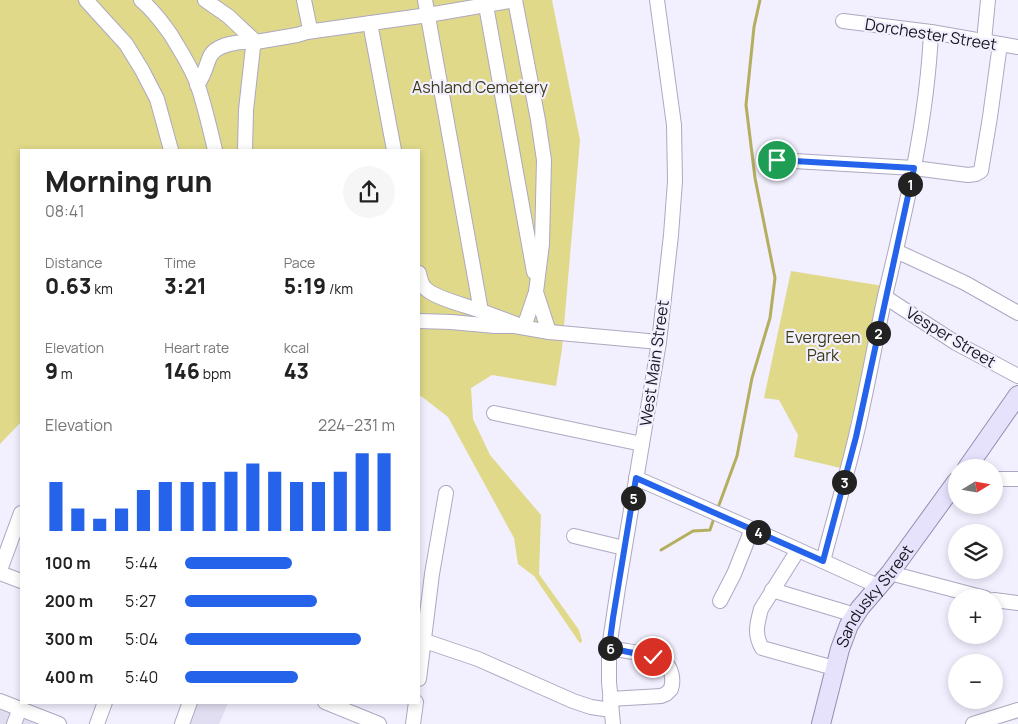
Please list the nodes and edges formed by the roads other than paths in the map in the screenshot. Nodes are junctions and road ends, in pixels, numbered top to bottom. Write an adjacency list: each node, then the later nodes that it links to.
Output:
1 (86, 0): 19 (street)
2 (141, 0): 18 (street)
3 (205, 0): 15 (street)
4 (304, 0): 12 (street)
5 (425, 0): 9 (street)
6 (657, 0): 34 (street, West Main Street)
7 (988, 0): 14 (street)
8 (485, 2): 9 (street); 27 (street); 27 (street)
9 (428, 15): 11 (street); 29 (street)
10 (843, 21): 13 (street, Dorchester Street)
11 (370, 23): 12 (street); 22 (street)
12 (307, 32): 15 (street)
13 (931, 32): 14 (street, Dorchester Street); 24 (street)
14 (984, 41): 16 (street, Dorchester Street)
15 (256, 42): 18 (street); 21 (street)
16 (1000, 44): 17 (street, Dorchester Street); 24 (street)
17 (1018, 48)
18 (198, 85): 20 (street)
19 (172, 149)
20 (214, 149)
21 (245, 149)
22 (394, 149)
23 (777, 160): 24 (street)
24 (914, 168): 25 (street)
25 (896, 251): 28 (street); 30 (street)
26 (420, 276): 29 (street)
27 (536, 289): 32 (street); 33 (street)
28 (885, 297): 35 (street, Vesper Street); 50 (street)
29 (481, 311): 32 (street)
30 (1018, 313)
31 (420, 321): 32 (street)
32 (524, 327): 33 (street)
33 (549, 332): 34 (street)
34 (659, 342): 38 (street, West Main Street)
35 (1018, 376)
36 (1017, 400): 39 (main road)
37 (494, 413): 38 (street)
38 (642, 444): 40 (street, West Main Street)
39 (974, 459)
40 (636, 478): 46 (street); 48 (street, West Main Street)
41 (1003, 478): 42 (street)
42 (1018, 479)
43 (446, 493): 53 (street)
44 (948, 493): 54 (main road, Sandusky Street)
45 (20, 516): 52 (street)
46 (752, 529): 49 (street); 58 (street)
47 (574, 536): 48 (street)
48 (624, 548): 63 (street, West Main Street)
49 (798, 550): 50 (street); 56 (street)
50 (823, 561): 54 (street)
51 (420, 569): 53 (street)
52 (0, 571): 55 (street)
53 (432, 574): 62 (street)
54 (885, 580): 57 (street); 61 (main road, Sandusky Street)
55 (20, 581)
56 (772, 590): 61 (street); 65 (street)
57 (948, 591)
58 (720, 601)
59 (1003, 601): 60 (street)
60 (1018, 603)
61 (855, 615): 65 (main road, Sandusky Street)
62 (421, 640): 64 (street); 73 (street)
63 (609, 648): 73 (street, West Main Street); 73 (street)
64 (420, 660)
65 (834, 668): 80 (main road, Sandusky Street)
66 (0, 701): 71 (street)
67 (104, 704): 76 (street)
68 (189, 704): 77 (street)
69 (330, 704): 78 (street)
70 (416, 704): 79 (street)
71 (20, 708): 74 (street); 75 (street)
72 (1018, 710): 81 (street)
73 (612, 711)
74 (14, 724)
75 (59, 724)
76 (97, 724)
77 (182, 724)
78 (379, 724)
79 (413, 724)
80 (821, 724)
81 (973, 724)

